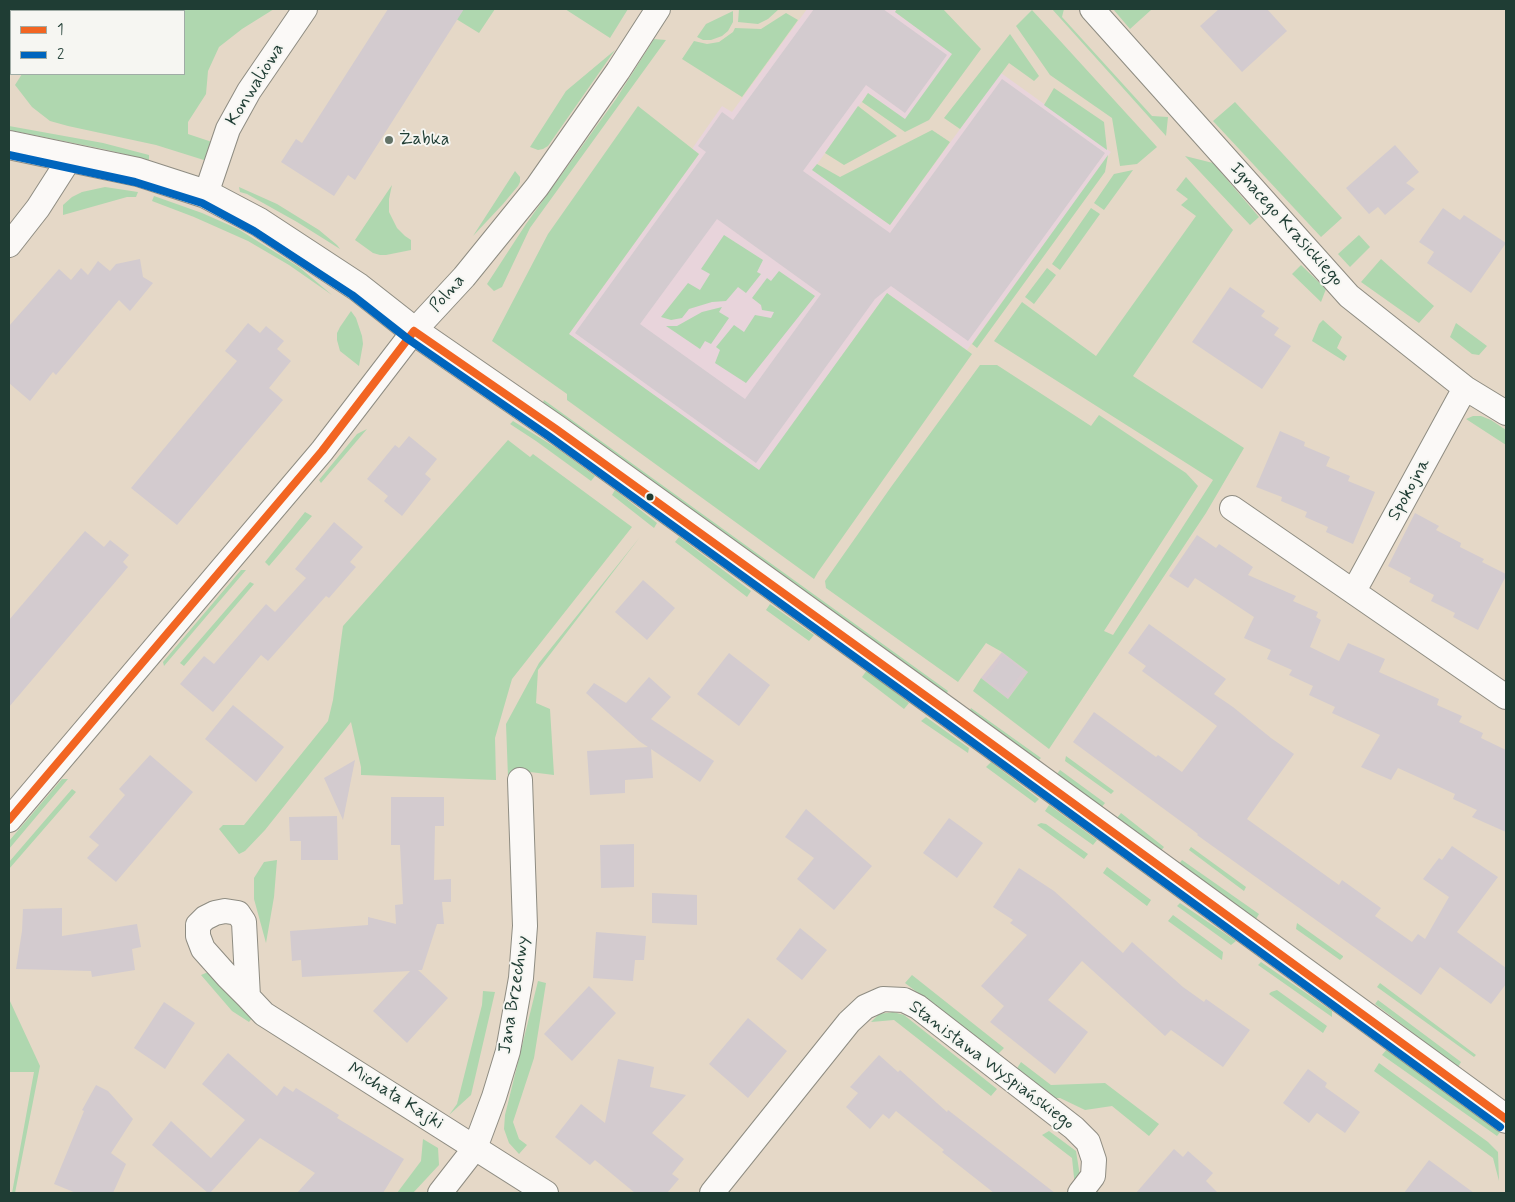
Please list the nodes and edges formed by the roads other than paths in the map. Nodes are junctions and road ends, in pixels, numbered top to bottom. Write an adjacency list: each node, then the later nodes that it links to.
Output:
1 (305, 9): 6 (street, Konwaliowa)
2 (658, 9): 8 (street, Polna)
3 (1092, 9): 9 (street, Ignacego Krasickiego)
4 (9, 145): 5 (street)
5 (70, 158): 6 (street); 7 (street)
6 (206, 194): 8 (street)
7 (9, 245)
8 (414, 331): 15 (street, Polna); 17 (street)
9 (1465, 388): 10 (street, Ignacego Krasickiego); 12 (street, Spokojna)
10 (1506, 413)
11 (1232, 508): 12 (street)
12 (1354, 591): 13 (street)
13 (1506, 697)
14 (520, 780): 18 (street, Jana Brzechwy)
15 (9, 820)
16 (248, 997): 18 (street, Michała Kajki)
17 (1506, 1119)
18 (475, 1148): 19 (street, Jana Brzechwy); 20 (street, Michała Kajki)
19 (440, 1193)
20 (546, 1193)
21 (712, 1193): 22 (street, Stanisława Wyspiańskiego)
22 (1080, 1193)

